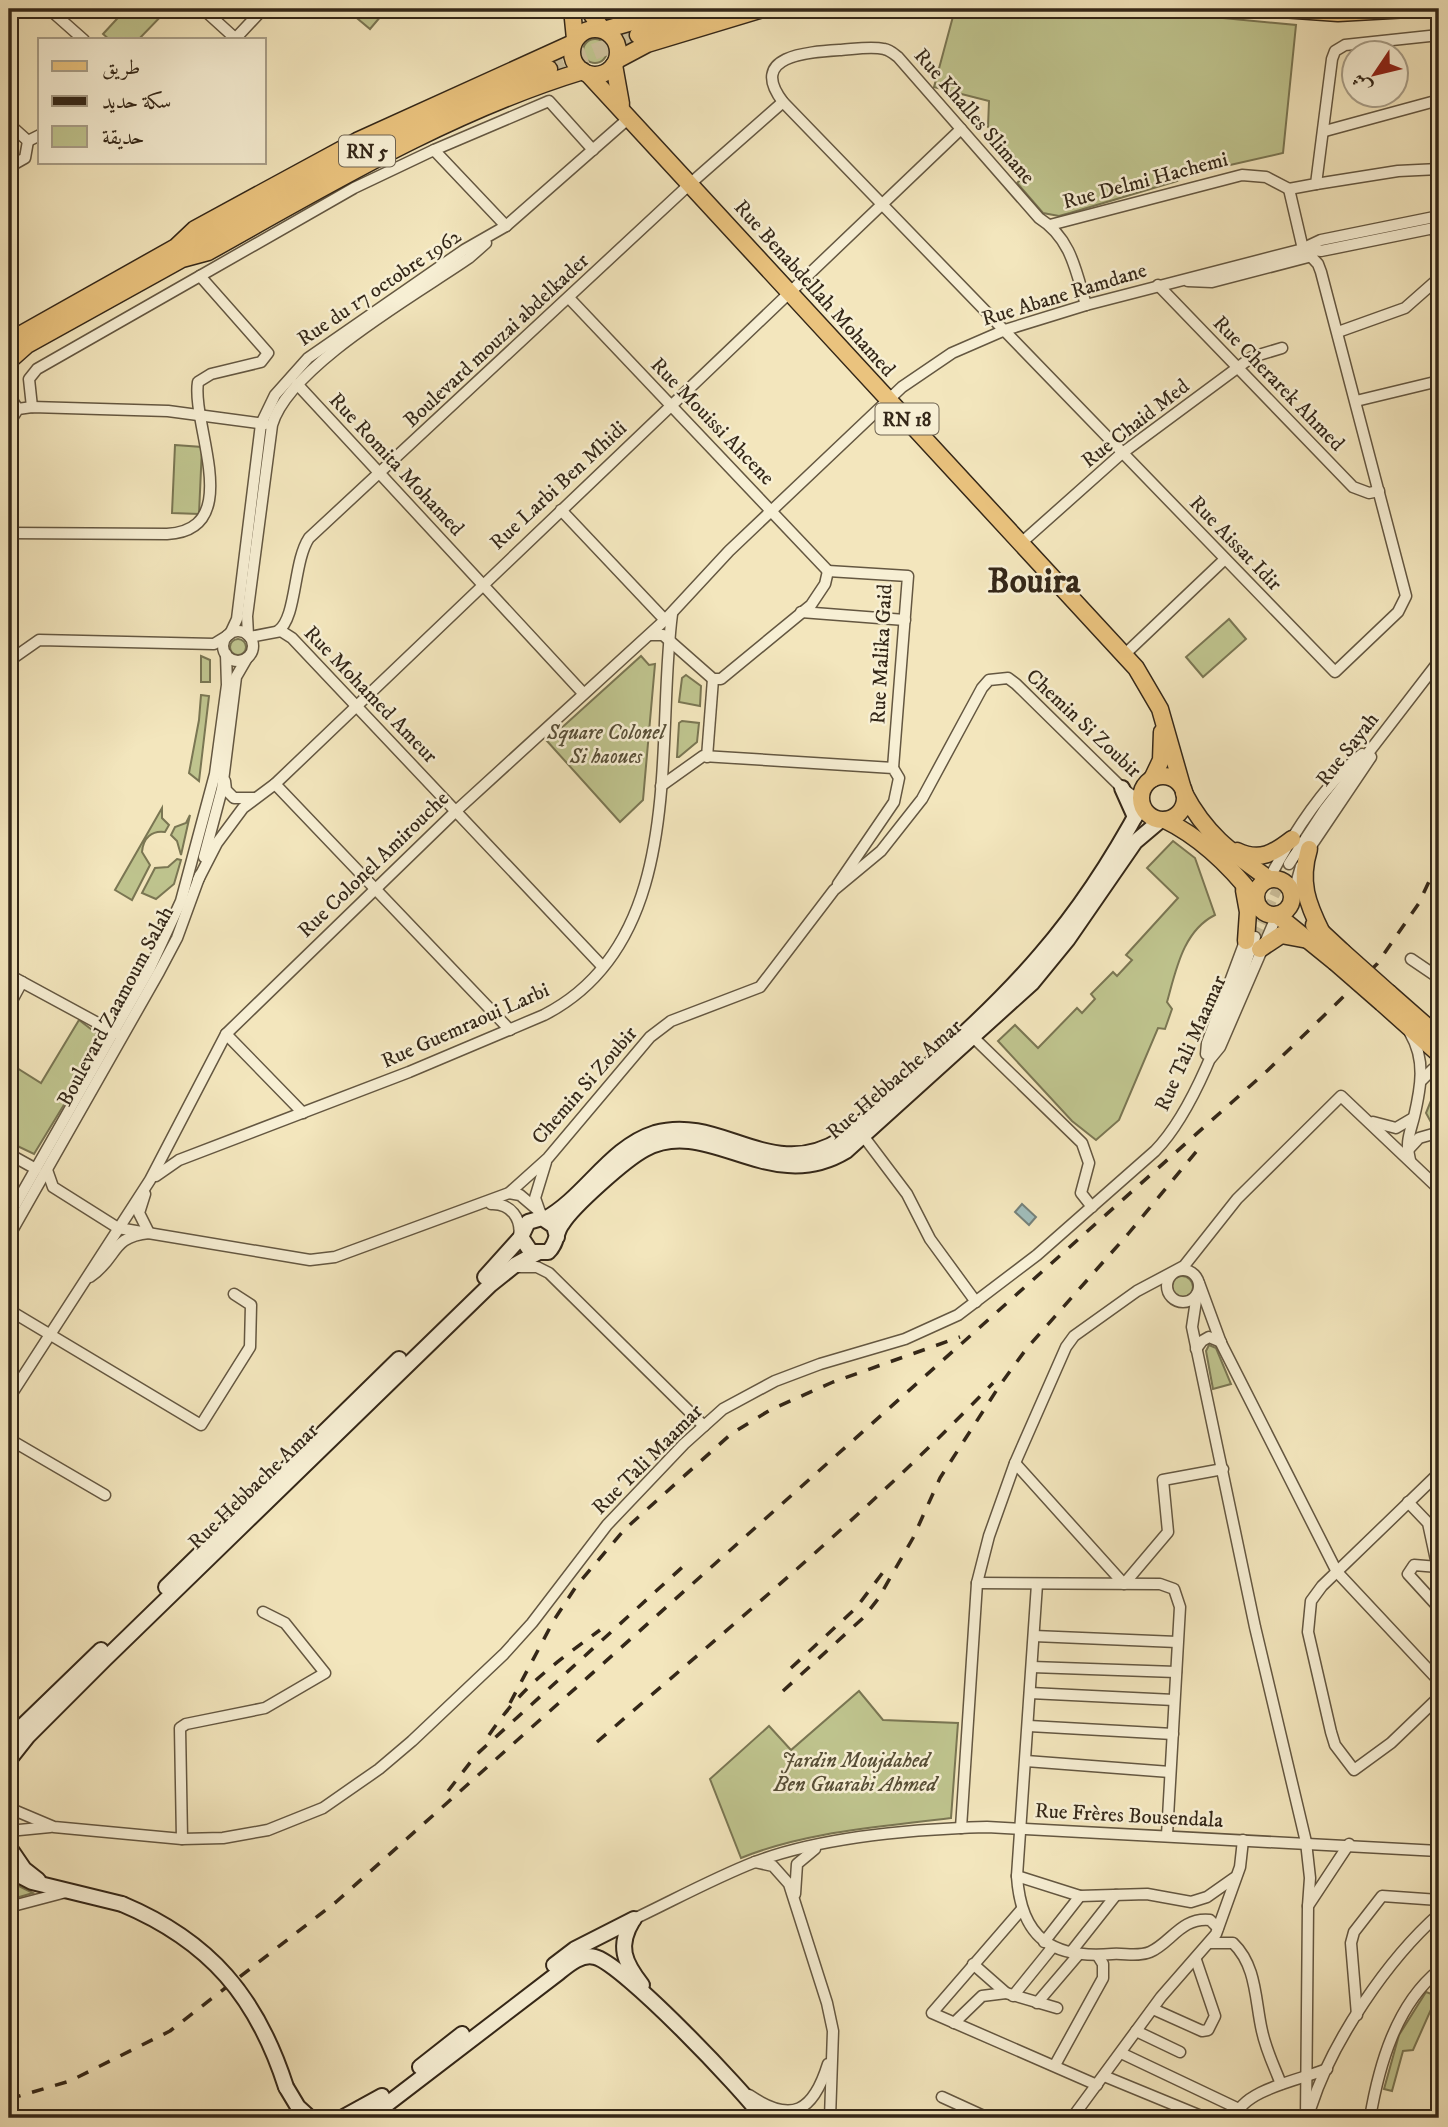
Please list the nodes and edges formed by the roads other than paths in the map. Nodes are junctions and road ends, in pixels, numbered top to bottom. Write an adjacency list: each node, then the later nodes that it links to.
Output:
1 (49, 9): 14 (street)
2 (203, 9): 15 (street)
3 (263, 9): 16 (street)
4 (572, 9): 17 (main road)
5 (588, 9): 11 (main road)
6 (677, 9): 11 (main road)
7 (716, 9): 12 (main road)
8 (762, 9): 18 (main road)
9 (1282, 9): 10 (main road)
10 (1409, 9)
11 (603, 30): 17 (main road); 18 (main road)
12 (638, 35)
13 (1439, 35): 26 (street)
14 (82, 38)
15 (233, 38)
16 (237, 38)
17 (574, 41): 20 (main road); 43 (main road, RN 5)
18 (615, 63): 20 (main road); 23 (main road, Rue Benabdellah Mohamed / RN 18)
19 (550, 69): 43 (main road, RN 5)
20 (585, 73): 23 (main road, Rue Benabdellah Mohamed / RN 18); 43 (main road)
21 (1439, 100): 26 (street)
22 (783, 102): 25 (street, Rue Khalles Slimane); 33 (street, Boulevard mouzai abdelkader); 36 (street, Rue Aissat Idir)
23 (629, 118): 30 (street, Rue du 17 octobre 1962); 33 (main road, Rue Benabdellah Mohamed / RN 18)
24 (9, 124): 28 (street)
25 (961, 129): 36 (street, Rue Larbi Ben Mhidi); 38 (street, Rue Khalles Slimane)
26 (1325, 131): 34 (street)
27 (38, 136): 28 (street)
28 (28, 141): 31 (street)
29 (435, 150): 30 (street); 39 (street); 45 (street)
30 (593, 150): 39 (street, Rue du 17 octobre 1962)
31 (9, 167)
32 (1439, 169): 34 (street)
33 (691, 183): 49 (main road, Rue Benabdellah Mohamed / RN 18); 50 (street, Boulevard mouzai abdelkader)
34 (1316, 184): 35 (street)
35 (1289, 189): 38 (street, Rue Delmi Hachemi); 41 (street)
36 (883, 204): 49 (street, Rue Larbi Ben Mhidi); 52 (street, Rue Aissat Idir)
37 (1439, 216): 41 (street, Rue Abane Ramdane)
38 (1050, 225): 51 (street, Rue Khalles Slimane)
39 (506, 226): 58 (street, Rue du 17 octobre 1962)
40 (1437, 227): 42 (street); 44 (street)
41 (1303, 248): 44 (street); 47 (street, Rue Abane Ramdane)
42 (1439, 250)
43 (183, 251): 54 (main road, RN 5); 56 (main road, RN 5)
44 (1317, 257): 47 (street); 53 (street, Rue Aissat Idir)
45 (200, 276): 64 (street); 66 (street)
46 (1439, 278): 53 (street)
47 (1177, 280): 48 (street, Rue Abane Ramdane)
48 (1158, 285): 51 (street, Rue Abane Ramdane); 57 (street, Rue Cherarek Ahmed)
49 (790, 293): 61 (main road, Rue Benabdellah Mohamed / RN 18); 63 (street, Rue Larbi Ben Mhidi)
50 (569, 298): 63 (street, Rue Mouissi Ahcene); 70 (street, Boulevard mouzai abdelkader)
51 (1086, 305): 52 (street, Rue Abane Ramdane)
52 (1005, 330): 61 (street, Rue Abane Ramdane); 69 (street, Rue Aissat Idir)
53 (1338, 332): 62 (street, Rue Aissat Idir)
54 (9, 341)
55 (1282, 348): 57 (street, Rue Chaid Med)
56 (9, 361)
57 (1238, 369): 69 (street, Rue Chaid Med); 71 (street, Rue Cherarek Ahmed)
58 (292, 381): 68 (street); 70 (street, Rue Romita Mohamed)
59 (1439, 381): 62 (street)
60 (9, 396): 65 (street)
61 (889, 400): 73 (street, Rue Abane Ramdane); 75 (main road, Rue Benabdellah Mohamed / RN 18)
62 (1356, 401): 71 (street, Rue Aissat Idir)
63 (671, 405): 72 (street, Rue Larbi Ben Mhidi); 73 (street, Rue Mouissi Ahcene)
64 (32, 407): 65 (street); 66 (street)
65 (18, 409): 67 (street)
66 (202, 418): 68 (street); 74 (street)
67 (9, 423)
68 (266, 424): 80 (street); 86 (street)
69 (1121, 454): 75 (street, Rue Chaid Med); 76 (street, Rue Aissat Idir)
70 (380, 475): 78 (street, Rue Romita Mohamed); 82 (street, Boulevard mouzai abdelkader)
71 (1379, 491): 76 (street, Rue Aissat Idir)
72 (561, 510): 78 (street, Rue Larbi Ben Mhidi); 81 (street)
73 (772, 510): 77 (street, Rue Mouissi Ahcene); 81 (street, Rue Abane Ramdane)
74 (9, 533)
75 (1020, 544): 94 (main road, Rue Benabdellah Mohamed / RN 18)
76 (1225, 559): 94 (street)
77 (828, 570): 79 (street); 83 (street, Rue Malika Gaid)
78 (481, 584): 98 (street, Rue Romita Mohamed); 99 (street, Rue Larbi Ben Mhidi)
79 (801, 612): 83 (street); 97 (street)
80 (247, 615): 85 (street); 87 (street)
81 (668, 617): 88 (street, Rue Colonel Amirouche); 90 (street, Rue Guemraoui Larbi)
82 (288, 618): 84 (street, Boulevard mouzai abdelkader); 89 (street)
83 (905, 620): 103 (street, Rue Malika Gaid)
84 (278, 631): 85 (street, Rue Mohamed Ameur); 89 (street, Rue Mohamed Ameur)
85 (265, 634): 87 (street, Rue Mohamed Ameur); 93 (street)
86 (229, 635): 87 (street); 91 (street); 92 (street)
87 (249, 636): 93 (street)
88 (647, 636): 90 (street); 98 (street, Rue Colonel Amirouche)
89 (292, 638): 99 (street, Rue Mohamed Ameur)
90 (670, 643): 97 (street); 107 (street, Rue Guemraoui Larbi)
91 (214, 644): 92 (street); 95 (street)
92 (225, 653): 93 (street); 137 (street, Boulevard Zaamoum Salah)
93 (249, 655): 104 (street, Boulevard Zaamoum Salah)
94 (1124, 655): 100 (main road, Rue Benabdellah Mohamed / RN 18)
95 (9, 661)
96 (1439, 661): 101 (street, Rue Sayah)
97 (713, 679): 102 (street)
98 (583, 692): 112 (street, Rue Colonel Amirouche)
99 (355, 705): 106 (street, Rue Larbi Ben Mhidi); 112 (street, Rue Mohamed Ameur)
100 (1160, 709): 105 (main road, Rue Benabdellah Mohamed / RN 18); 109 (main road, Rue Benabdellah Mohamed / RN 18)
101 (1380, 740): 114 (street); 115 (street); 117 (street, Rue Sayah)
102 (707, 757): 103 (street); 107 (street)
103 (891, 768): 122 (street, Rue Malika Gaid)
104 (224, 776): 110 (street); 120 (street, Boulevard Zaamoum Salah)
105 (1152, 779): 109 (main road); 111 (main road)
106 (275, 784): 110 (street, Rue Larbi Ben Mhidi); 121 (street)
107 (661, 786): 129 (street, Rue Guemraoui Larbi)
108 (1122, 788): 111 (main road); 122 (street, Chemin Si Zoubir)
109 (1183, 789): 113 (main road); 116 (main road, RN 18)
110 (258, 797): 120 (street, Rue Larbi Ben Mhidi)
111 (1140, 808): 113 (main road); 163 (main road, Rue Hebbache Amar)
112 (457, 810): 121 (street, Rue Colonel Amirouche); 129 (street, Rue Mohamed Ameur)
113 (1163, 820): 118 (main road); 140 (main road, Rue Hebbache Amar)
114 (1292, 839): 116 (main road); 119 (street)
115 (1309, 849): 124 (street); 126 (main road)
116 (1229, 850): 119 (main road)
117 (1289, 864)
118 (1237, 875): 123 (main road); 127 (main road)
119 (1269, 879): 123 (main road); 124 (main road)
120 (198, 880): 137 (street, Boulevard Zaamoum Salah)
121 (374, 888): 136 (street); 138 (street, Rue Colonel Amirouche)
122 (834, 890): 152 (street, Chemin Si Zoubir)
123 (1255, 898): 125 (main road); 127 (street)
124 (1292, 898): 125 (main road); 126 (main road)
125 (1277, 915): 126 (main road); 127 (street)
126 (1317, 937): 127 (main road); 133 (main road, bridge)
127 (1253, 942): 142 (street); 142 (street)
128 (1411, 959): 131 (street)
129 (602, 966): 136 (street, Rue Guemraoui Larbi)
130 (9, 975): 132 (street)
131 (1439, 978)
132 (22, 982): 134 (street); 137 (street)
133 (1386, 998): 135 (main road); 139 (main road)
134 (9, 1006)
135 (1404, 1023): 141 (main road); 144 (street)
136 (510, 1030): 145 (street, Rue Guemraoui Larbi)
137 (117, 1034): 154 (street, Boulevard Zaamoum Salah); 155 (street, Boulevard Zaamoum Salah)
138 (226, 1034): 145 (street); 156 (street, Rue Colonel Amirouche)
139 (1439, 1037)
140 (974, 1038): 149 (main road, Rue Hebbache Amar); 160 (street)
141 (1439, 1054)
142 (1204, 1067): 160 (street, Rue Tali Maamar)
143 (1439, 1068): 144 (street)
144 (1422, 1080): 146 (street)
145 (303, 1113): 156 (street, Rue Guemraoui Larbi)
146 (1414, 1117): 147 (street); 148 (street); 150 (street)
147 (1365, 1118): 153 (street); 171 (street)
148 (1436, 1134): 150 (street)
149 (864, 1136): 170 (main road, Rue Hebbache Amar); 182 (street)
150 (1407, 1151): 153 (street)
151 (9, 1154): 154 (street)
152 (548, 1158): 158 (street, Chemin Si Zoubir); 163 (street)
153 (1410, 1162): 157 (street)
154 (36, 1169): 162 (street, Boulevard Zaamoum Salah)
155 (47, 1170): 164 (street); 168 (street, Boulevard Zaamoum Salah)
156 (150, 1180): 161 (street); 165 (street)
157 (1439, 1189)
158 (516, 1191): 159 (street, Chemin Si Zoubir); 163 (street); 166 (street)
159 (484, 1204): 166 (street); 167 (street, Chemin Si Zoubir)
160 (1093, 1208): 182 (street, Rue Tali Maamar)
161 (139, 1213): 165 (street); 167 (street)
162 (9, 1216)
163 (542, 1216): 166 (main road); 170 (main road)
164 (105, 1219): 165 (street); 172 (street)
165 (123, 1229): 167 (street, Chemin Si Zoubir); 169 (street); 172 (street)
166 (519, 1230): 173 (main road); 219 (main road, Rue Hebbache Amar)
167 (149, 1233): 169 (street)
168 (9, 1236)
169 (121, 1240): 177 (street)
170 (555, 1242): 173 (main road); 175 (street)
171 (1195, 1251): 176 (street); 178 (street)
172 (102, 1253): 177 (street)
173 (537, 1254): 174 (main road, Rue Hebbache Amar)
174 (505, 1272): 175 (street); 220 (main road, Rue Hebbache Amar)
175 (549, 1273): 192 (street)
176 (1173, 1273): 178 (street); 179 (street); 180 (street)
177 (84, 1282): 188 (street)
178 (1198, 1285): 183 (street); 184 (street); 186 (street)
179 (1145, 1286): 180 (street); 194 (street)
180 (1167, 1292): 183 (street)
181 (234, 1294): 188 (street)
182 (976, 1302): 192 (street, Rue Tali Maamar)
183 (1178, 1303): 187 (street)
184 (1206, 1309): 186 (street); 189 (street)
185 (9, 1310): 188 (street)
186 (1192, 1310): 187 (street)
187 (1192, 1327): 190 (street)
188 (49, 1334): 191 (street)
189 (1221, 1343): 190 (street); 202 (street)
190 (1196, 1349): 195 (street)
191 (9, 1398)
192 (704, 1426): 229 (street, Rue Tali Maamar)
193 (9, 1439): 199 (street)
194 (1015, 1463): 197 (street); 198 (street)
195 (1223, 1469): 205 (street); 231 (street)
196 (1439, 1473): 200 (street)
197 (1032, 1485): 198 (street); 205 (street)
198 (1008, 1488): 203 (street)
199 (105, 1495)
200 (1408, 1502): 201 (street); 202 (street)
201 (1438, 1570): 206 (street)
202 (1337, 1572): 213 (street); 215 (street)
203 (977, 1583): 204 (street); 225 (street)
204 (1037, 1584): 205 (street); 209 (street)
205 (1124, 1584): 210 (street)
206 (1435, 1600): 207 (street)
207 (1439, 1608)
208 (263, 1612): 229 (street)
209 (1034, 1636): 210 (street); 211 (street)
210 (1177, 1642): 212 (street)
211 (1032, 1667): 212 (street); 214 (street)
212 (1176, 1672): 216 (street)
213 (1439, 1681)
214 (1031, 1693): 216 (street); 217 (street)
215 (1439, 1697)
216 (1174, 1700): 218 (street)
217 (1029, 1726): 218 (street); 221 (street)
218 (1173, 1734): 222 (street)
219 (9, 1740)
220 (9, 1760)
221 (1026, 1761): 222 (street); 226 (street)
222 (1170, 1772): 228 (street)
223 (9, 1808): 224 (street)
224 (54, 1827): 227 (street); 229 (street, Rue Tali Maamar)
225 (961, 1828): 226 (street, Rue Frères Bousendala); 233 (street, Rue Frères Bousendala)
226 (1020, 1829): 228 (street, Rue Frères Bousendala); 238 (street)
227 (9, 1831)
228 (1167, 1835): 230 (street, Rue Frères Bousendala)
229 (182, 1839)
230 (1243, 1840): 231 (street, Rue Frères Bousendala); 239 (street)
231 (1306, 1842): 232 (street, Rue Frères Bousendala); 246 (street)
232 (1349, 1844): 235 (street, Rue Frères Bousendala); 246 (street)
233 (818, 1846): 236 (street, Rue Frères Bousendala); 245 (street)
234 (9, 1847): 240 (main road)
235 (1439, 1851)
236 (755, 1862): 245 (street); 250 (street, Rue Frères Bousendala)
237 (9, 1870): 240 (main road)
238 (1017, 1876): 243 (street); 248 (street)
239 (1234, 1878): 242 (street); 251 (street)
240 (44, 1885): 241 (main road)
241 (69, 1892): 247 (street); 276 (main road, bridge)
242 (1116, 1895): 243 (street); 254 (street)
243 (1080, 1896): 253 (street)
244 (1439, 1900): 264 (street)
245 (796, 1903): 269 (street)
246 (1308, 1906): 273 (street)
247 (9, 1907)
248 (1022, 1909): 253 (street); 257 (street)
249 (1439, 1914): 264 (street)
250 (634, 1919): 261 (main road); 282 (main road)
251 (1218, 1928): 252 (street); 255 (street)
252 (1209, 1943): 256 (street); 274 (street)
253 (1048, 1945): 254 (street); 259 (street)
254 (1075, 1954): 255 (street); 260 (street)
255 (1098, 1956): 270 (street)
256 (1196, 1960): 263 (street); 263 (street)
257 (974, 1964): 259 (street); 265 (street)
258 (1439, 1970): 290 (street)
259 (1009, 1995): 260 (street); 265 (street)
260 (1037, 2003): 262 (street)
261 (660, 2008): 277 (main road); 283 (main road)
262 (1057, 2008)
263 (1153, 2009): 266 (street)
264 (1357, 2015): 271 (street)
265 (954, 2023): 270 (street)
266 (1136, 2031): 267 (street); 268 (street)
267 (1121, 2053): 272 (street); 279 (street)
268 (1180, 2053)
269 (832, 2054): 277 (street); 285 (street)
270 (1055, 2065): 275 (street)
271 (1326, 2069): 273 (street); 289 (street)
272 (1104, 2076): 275 (street); 288 (street)
273 (1308, 2077): 274 (street); 289 (street)
274 (1281, 2084): 279 (street)
275 (1097, 2085): 287 (street)
276 (286, 2087): 280 (main road); 281 (main road)
277 (738, 2087): 284 (main road)
278 (942, 2097): 286 (street)
279 (1237, 2113)
280 (294, 2118)
281 (310, 2118)
282 (342, 2118)
283 (369, 2118)
284 (763, 2118)
285 (830, 2118)
286 (988, 2118)
287 (1072, 2118)
288 (1206, 2118)
289 (1307, 2118)
290 (1370, 2118)

